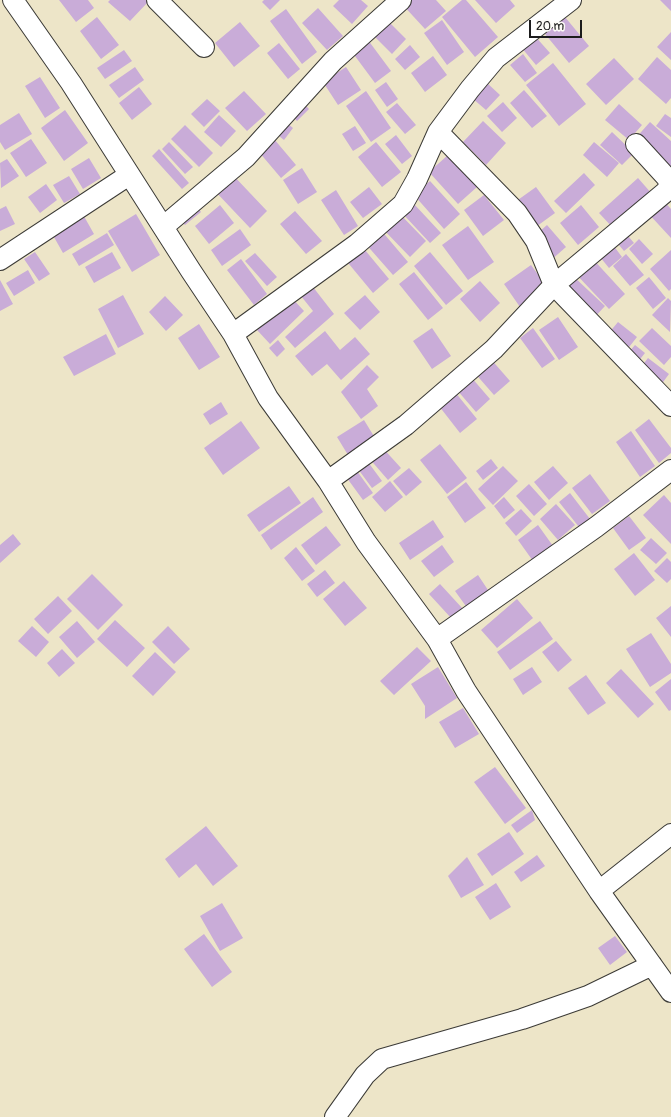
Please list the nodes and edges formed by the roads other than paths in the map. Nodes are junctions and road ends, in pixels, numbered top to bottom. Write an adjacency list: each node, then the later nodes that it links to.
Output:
1 (157, 0): 5 (street)
2 (401, 0): 9 (street)
3 (572, 0): 6 (street)
4 (18, 2): 8 (street)
5 (204, 47)
6 (438, 132): 11 (street); 12 (street)
7 (636, 144): 11 (street)
8 (129, 175): 9 (street); 10 (street)
9 (163, 227): 12 (street)
10 (0, 260)
11 (554, 285): 13 (street); 15 (street)
12 (233, 334): 15 (street)
13 (671, 406)
14 (671, 470): 16 (street)
15 (328, 481): 16 (street)
16 (437, 639): 18 (street)
17 (671, 834): 18 (street)
18 (599, 891): 19 (street)
19 (652, 965): 20 (street); 21 (street)
20 (671, 992)
21 (334, 1117)

